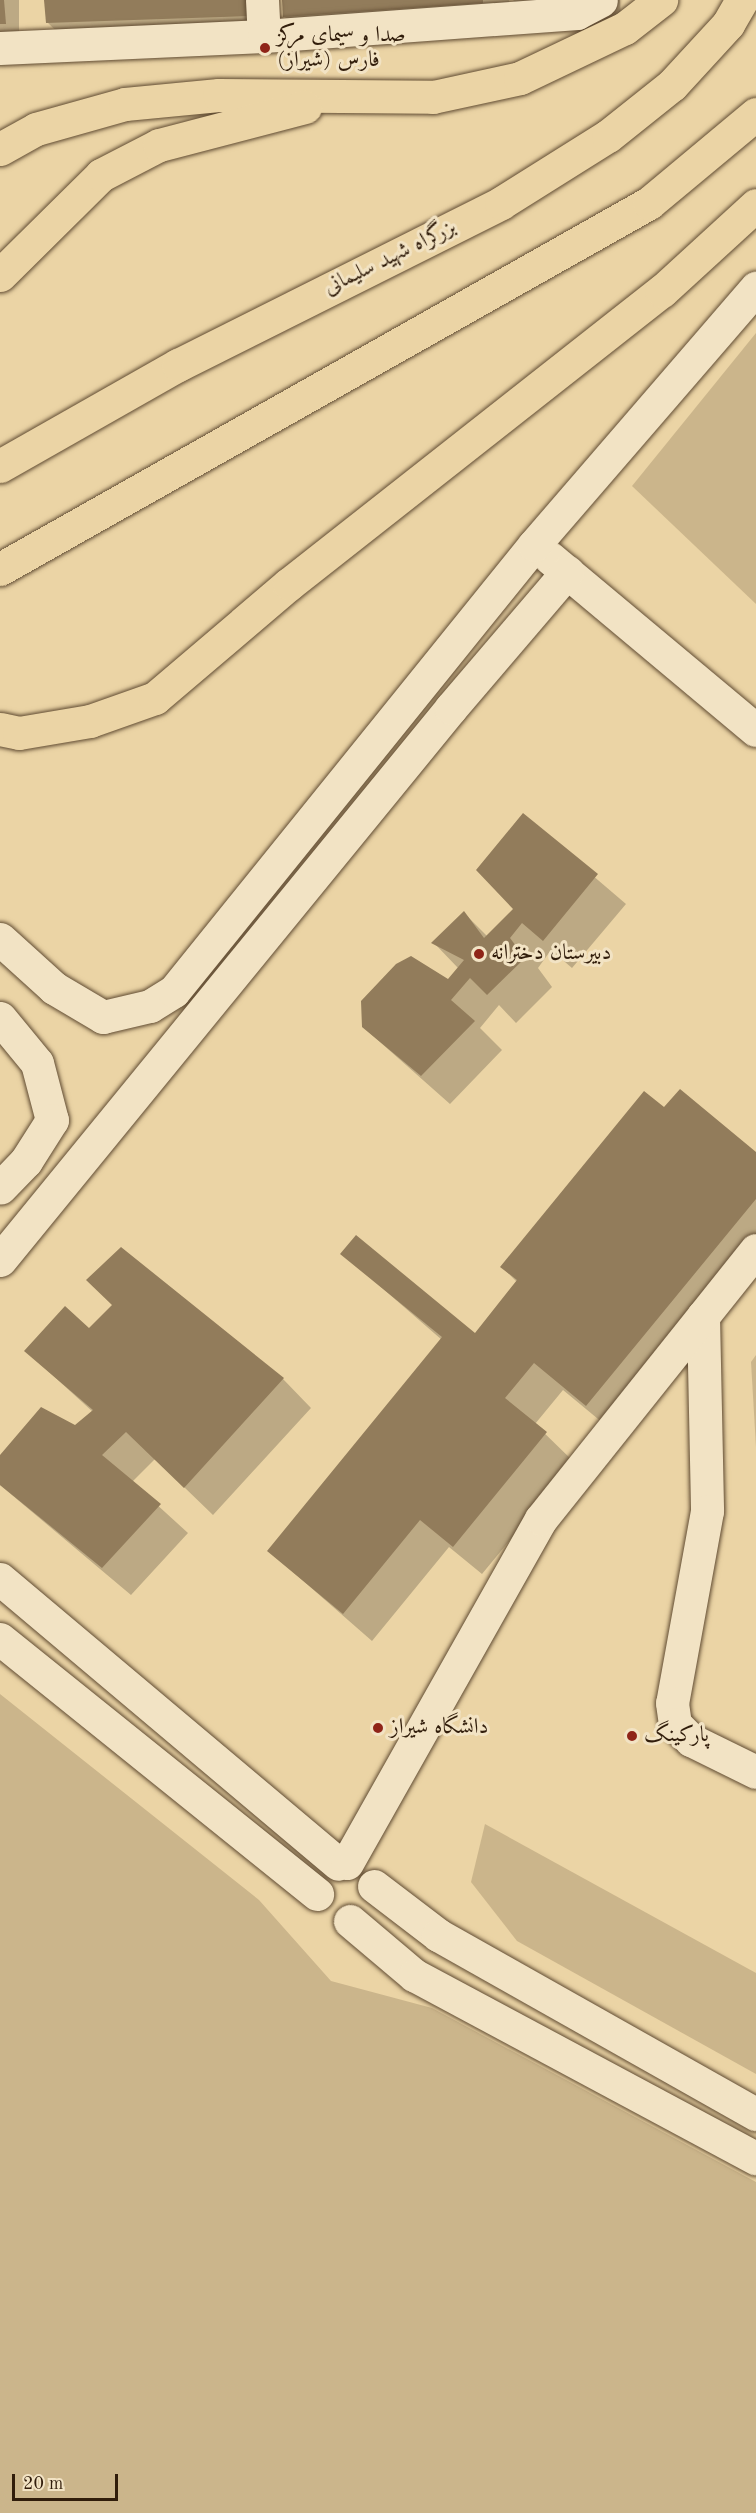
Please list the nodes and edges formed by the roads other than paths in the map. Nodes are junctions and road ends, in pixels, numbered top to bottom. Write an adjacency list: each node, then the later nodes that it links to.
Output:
1 (262, 0): 5 (street)
2 (601, 0): 5 (street)
3 (661, 0): 7 (main road)
4 (742, 0): 13 (main road, بزرگراه شهید سلیمانی)
5 (264, 36): 6 (street)
6 (0, 48)
7 (351, 95): 9 (main road); 11 (main road)
8 (756, 114): 15 (main road)
9 (0, 149)
10 (756, 205): 17 (main road)
11 (0, 275)
12 (756, 288): 14 (street)
13 (0, 466)
14 (534, 545): 16 (street); 19 (street)
15 (0, 569)
16 (567, 572): 18 (street); 23 (street)
17 (0, 729)
18 (756, 730)
19 (0, 939)
20 (0, 1018): 21 (street)
21 (0, 1188)
22 (756, 1250): 24 (street)
23 (0, 1260)
24 (703, 1316): 27 (street); 28 (street)
25 (0, 1579): 28 (street)
26 (0, 1639): 30 (street)
27 (756, 1772)
28 (343, 1864): 29 (street); 30 (street)
29 (374, 1886): 31 (street); 32 (street)
30 (317, 1894): 31 (street)
31 (350, 1921): 33 (street)
32 (756, 2114)
33 (756, 2158)

